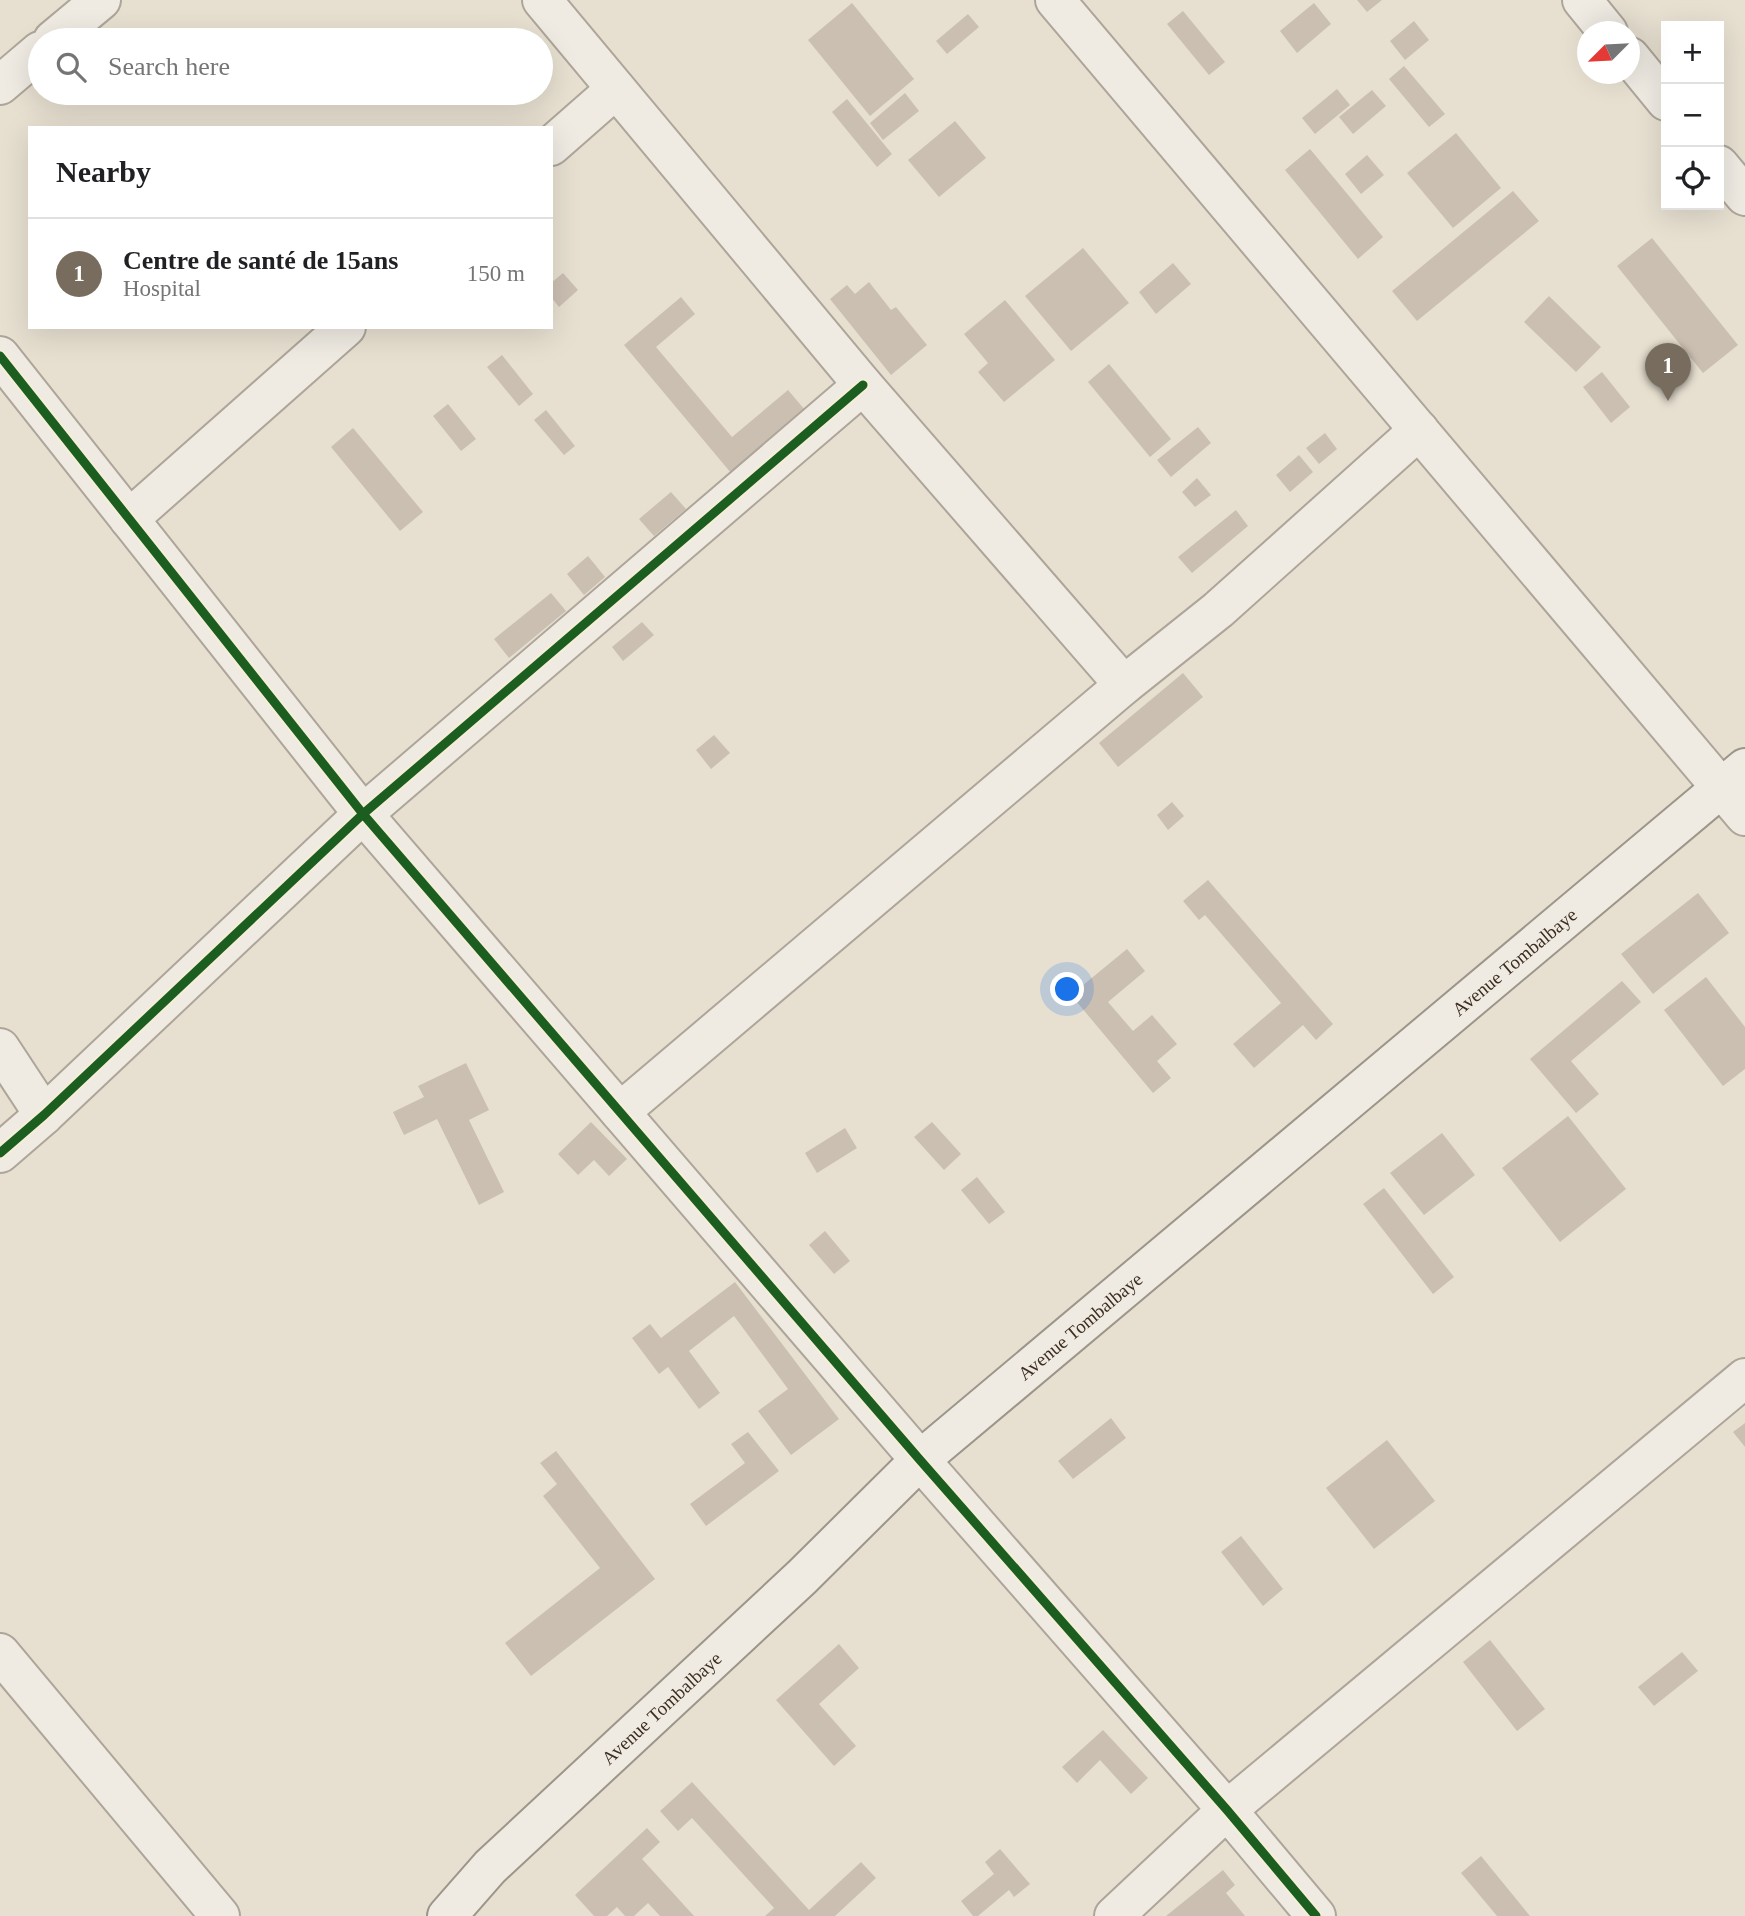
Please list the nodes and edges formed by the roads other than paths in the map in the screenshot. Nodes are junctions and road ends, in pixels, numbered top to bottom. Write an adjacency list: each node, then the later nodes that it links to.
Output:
1 (101, 0): 6 (street)
2 (542, 0): 10 (street)
3 (1055, 0): 18 (street)
4 (1582, 0): 5 (street)
5 (1599, 21)
6 (67, 28)
7 (28, 61): 9 (street)
8 (1640, 70): 11 (street)
9 (0, 85)
10 (616, 89): 12 (street); 17 (street)
11 (1661, 96)
12 (553, 144)
13 (1724, 171): 14 (street)
14 (1745, 197)
15 (344, 329): 19 (street)
16 (0, 356): 19 (street)
17 (863, 385): 20 (street); 22 (street)
18 (1419, 430): 20 (street); 21 (street)
19 (129, 519): 22 (street)
20 (1124, 685): 24 (street)
21 (1737, 791): 28 (street, Avenue Tombalbaye)
22 (363, 814): 24 (street); 25 (street)
23 (0, 1048): 25 (street)
24 (620, 1112): 28 (street)
25 (44, 1115): 26 (street)
26 (0, 1153)
27 (1745, 1378): 30 (street)
28 (920, 1460): 30 (street); 32 (street, Avenue Tombalbaye)
29 (0, 1653): 31 (street)
30 (1227, 1810): 33 (street); 34 (street)
31 (220, 1916)
32 (447, 1916)
33 (1114, 1916)
34 (1316, 1916)

